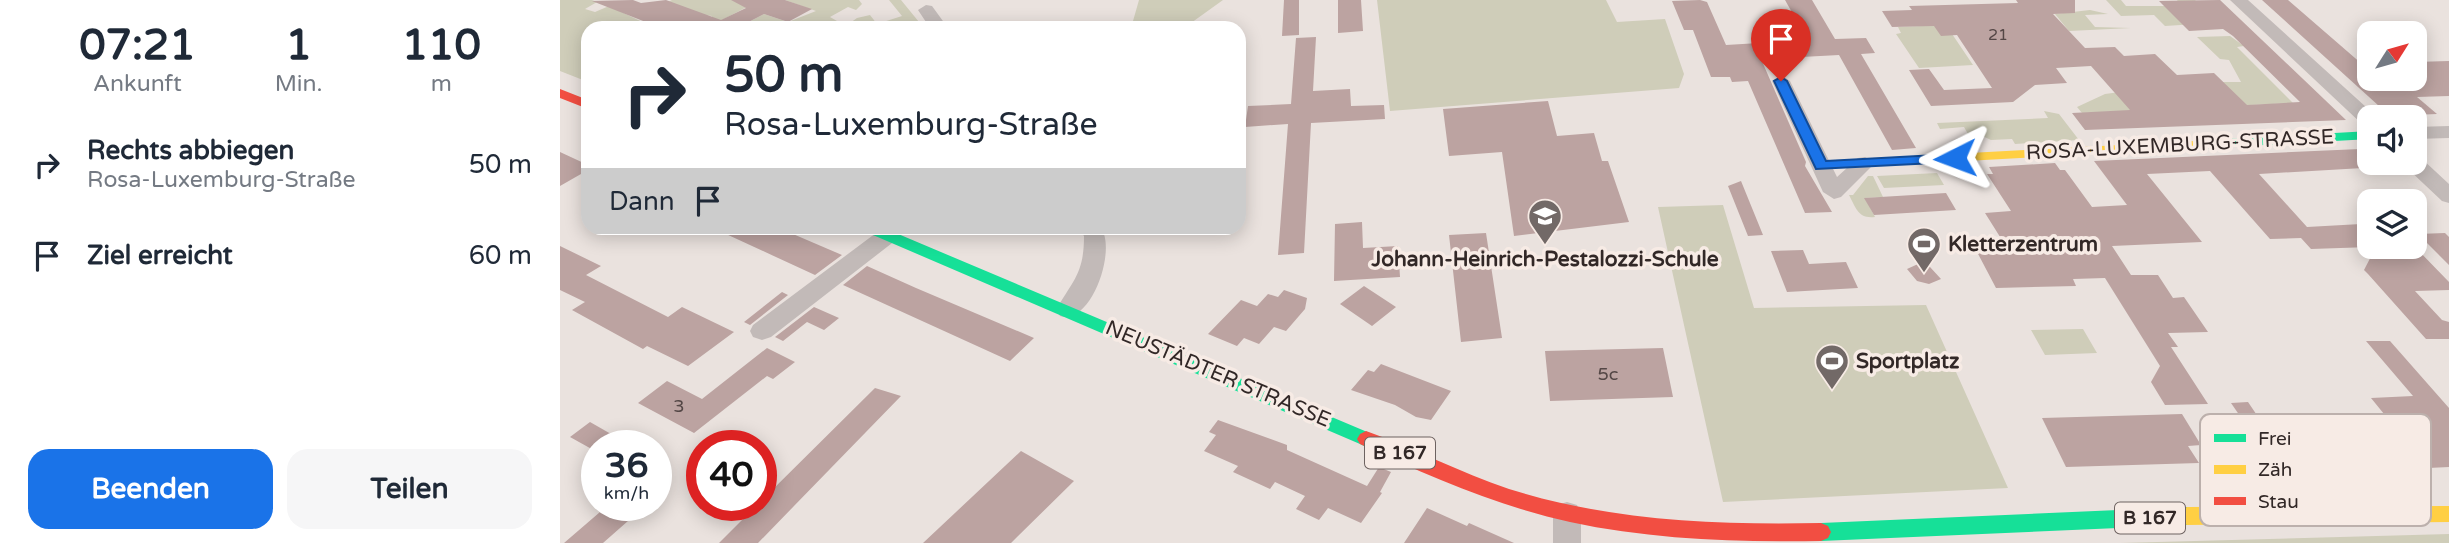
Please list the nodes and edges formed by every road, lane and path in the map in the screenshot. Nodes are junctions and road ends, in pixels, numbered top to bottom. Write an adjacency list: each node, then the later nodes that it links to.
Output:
1 (2238, 0): 7 (street)
2 (926, 10): 3 (street)
3 (934, 21)
4 (1781, 81): 11 (street, ROSA-LUXEMBURG-STRASSE)
5 (560, 93): 6 (main road)
6 (581, 103)
7 (2357, 109)
8 (2449, 132): 9 (street)
9 (2427, 133)
10 (2357, 136): 11 (main road, ROSA-LUXEMBURG-STRASSE)
11 (1864, 163)
12 (2427, 175): 13 (street)
13 (2449, 196)
14 (875, 235): 18 (street)
15 (890, 235): 17 (main road, NEUSTÄDTER STRASSE / B 167)
16 (1095, 235): 17 (street)
17 (1068, 310): 21 (main road, NEUSTÄDTER STRASSE / B 167)
18 (762, 331)
19 (2431, 513): 20 (main road, B 167)
20 (2449, 513)
21 (1567, 514): 22 (main road, B 167); 23 (street)
22 (2200, 516)
23 (1567, 543)

